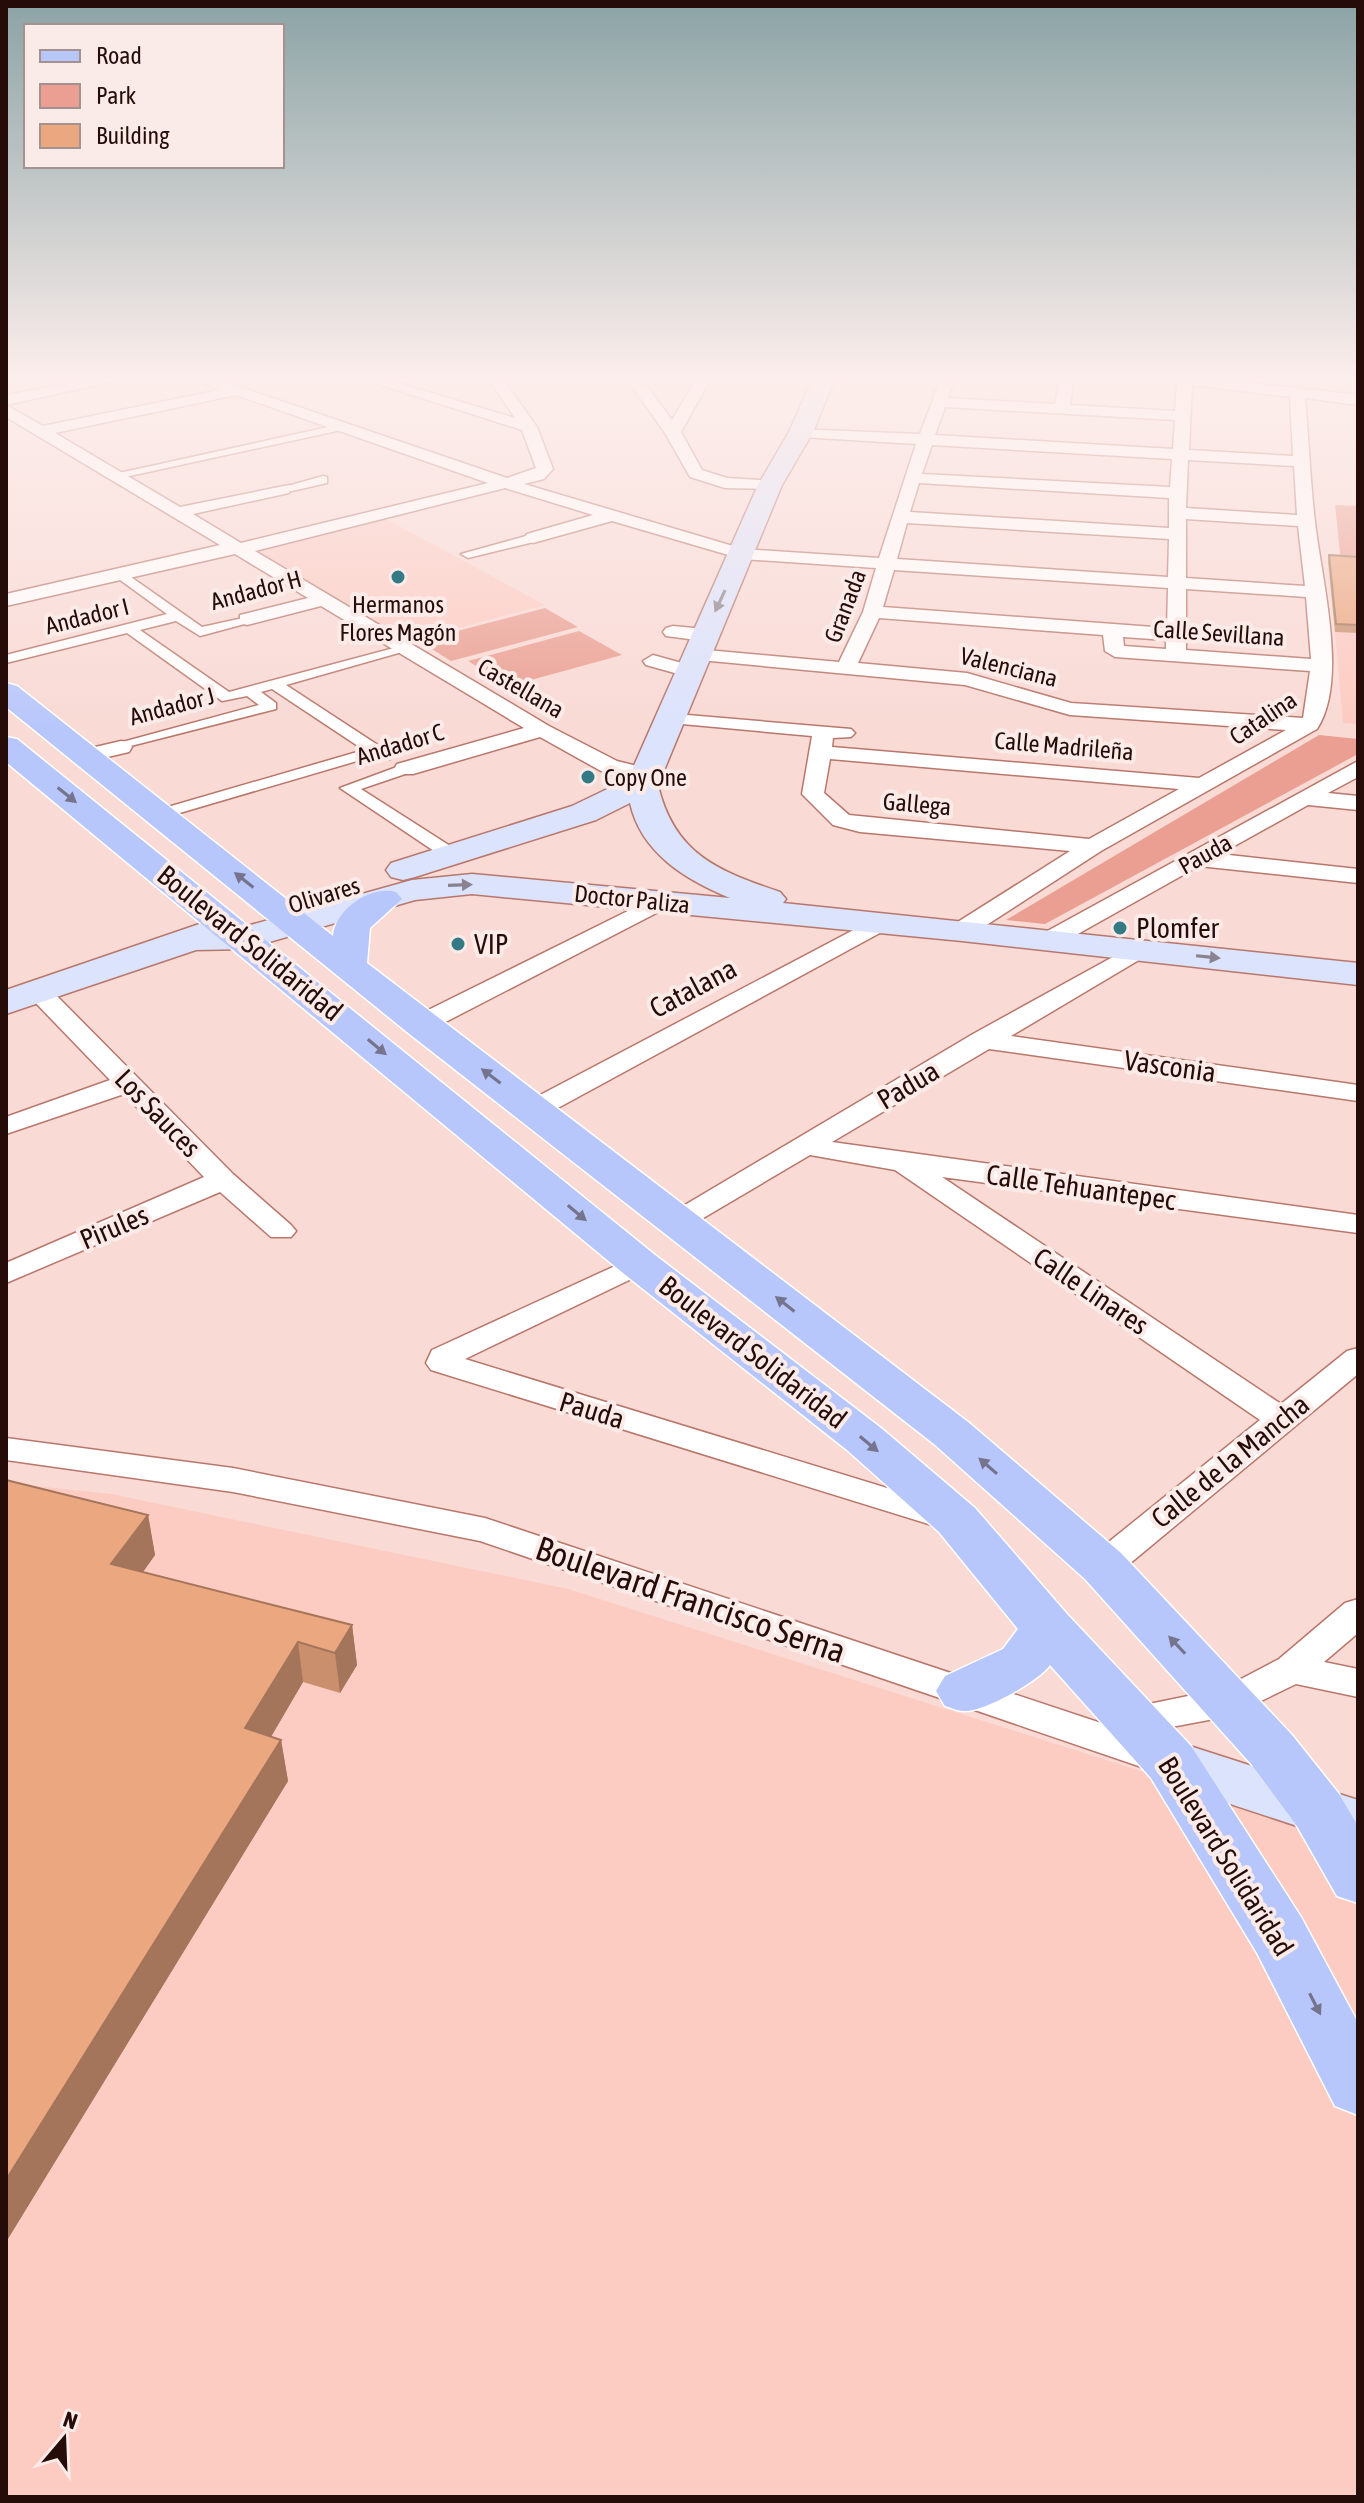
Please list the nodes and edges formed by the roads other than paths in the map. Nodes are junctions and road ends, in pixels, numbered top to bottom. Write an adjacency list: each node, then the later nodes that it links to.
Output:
1 (150, 495): 9 (street, Castellana)
2 (257, 495): 9 (street)
3 (469, 495): 16 (street)
4 (542, 495): 11 (street)
5 (766, 495): 18 (main road)
6 (908, 495): 12 (street, Granada)
7 (1178, 495): 10 (street)
8 (1305, 495): 13 (street, Catalina)
9 (180, 512): 16 (street, Castellana)
10 (1179, 513): 13 (street); 14 (street)
11 (609, 516): 15 (street); 18 (street)
12 (902, 517): 14 (street); 19 (street, Granada)
13 (1306, 521): 22 (street, Catalina)
14 (1177, 534): 21 (street)
15 (533, 538): 17 (street)
16 (241, 548): 20 (street); 23 (street, Castellana)
17 (468, 554)
18 (742, 554): 19 (street); 33 (main road, one-way to 33)
19 (887, 563): 21 (street); 25 (street, Granada)
20 (121, 574): 24 (street); 26 (street)
21 (1176, 583): 22 (street); 31 (street)
22 (1315, 592): 37 (street, Catalina)
23 (326, 599): 27 (street, Andador H); 32 (street, Castellana)
24 (6, 600)
25 (872, 612): 29 (street); 38 (street, Granada)
26 (178, 616): 27 (street, Andador H); 28 (street, Andador I)
27 (247, 619)
28 (129, 628): 35 (street, Andador I); 40 (street)
29 (1112, 630): 31 (street); 34 (street, Calle Sevillana)
30 (673, 632): 33 (street)
31 (1177, 635): 34 (street)
32 (404, 647): 39 (street); 44 (street, Castellana)
33 (696, 654): 36 (street); 38 (street, Valenciana); 42 (main road)
34 (1176, 656): 37 (street, Calle Sevillana)
35 (6, 659)
36 (653, 661)
37 (1320, 666): 43 (street, Catalina)
38 (846, 668): 43 (street, Valenciana)
39 (274, 684): 40 (street); 48 (street)
40 (249, 691): 47 (street, Andador J)
41 (6, 692): 49 (main road, Boulevard Solidaridad)
42 (671, 717): 45 (street, Calle Madrileña); 52 (main road)
43 (1310, 725): 53 (street, Catalina)
44 (542, 730): 51 (street, Andador C); 52 (street, Castellana)
45 (822, 741): 53 (street, Calle Madrileña); 59 (street, Gallega)
46 (6, 746): 69 (main road, Boulevard Solidaridad, one-way to 69)
47 (121, 747): 49 (street, Andador J)
48 (376, 751): 51 (street); 56 (street, Andador C)
49 (86, 756): 56 (main road, Boulevard Solidaridad)
50 (1358, 768): 54 (street, Pauda)
51 (405, 769): 60 (street, Andador C)
52 (643, 780): 57 (main road, Olivares); 58 (main road)
53 (1206, 785): 59 (street, Catalina)
54 (1306, 798): 55 (street); 61 (street, Pauda)
55 (1358, 803)
56 (160, 814): 66 (main road, Boulevard Solidaridad, one-way to 56)
57 (536, 828): 58 (main road); 60 (main road, Olivares); 63 (main road)
58 (664, 845): 63 (main road); 67 (main road)
59 (1093, 846): 68 (street, Catalina)
60 (452, 855): 66 (main road, Olivares)
61 (1197, 859): 62 (street); 70 (street, Pauda)
62 (1358, 876)
63 (570, 892): 64 (main road, Doctor Paliza, one-way to 63); 65 (main road, Doctor Paliza)
64 (384, 899): 66 (main road, Doctor Paliza); 72 (main road)
65 (660, 902): 67 (main road, Doctor Paliza); 75 (street)
66 (288, 916): 69 (main road); 72 (main road, Boulevard Solidaridad)
67 (868, 922): 68 (main road); 79 (street, Catalana)
68 (962, 930): 70 (main road)
69 (224, 934): 74 (main road); 87 (main road, Boulevard Solidaridad, one-way to 87)
70 (1051, 939): 71 (main road)
71 (1140, 949): 73 (main road, one-way to 73); 76 (street, Padua)
72 (349, 963): 75 (main road, Boulevard Solidaridad)
73 (1358, 974)
74 (22, 997): 77 (street, Los Sauces)
75 (421, 1024): 79 (main road, Boulevard Solidaridad, one-way to 75)
76 (982, 1040): 78 (street, Vasconia); 81 (street, Padua)
77 (129, 1083): 80 (street); 83 (street, Los Sauces)
78 (1358, 1093)
79 (535, 1109): 84 (main road, Boulevard Solidaridad)
80 (6, 1126)
81 (806, 1146): 82 (street, Calle Tehuantepec); 84 (street, Padua)
82 (901, 1163): 85 (street, Calle Tehuantepec); 90 (street, Calle Linares)
83 (223, 1180): 86 (street, Los Sauces); 88 (street, Pirules)
84 (678, 1221): 93 (main road, Boulevard Solidaridad, one-way to 84)
85 (1358, 1224)
86 (281, 1231)
87 (639, 1264): 92 (main road, Boulevard Solidaridad, one-way to 92); 92 (street, Pauda)
88 (6, 1274)
89 (1358, 1358): 90 (street, Calle de la Mancha)
90 (1281, 1419): 93 (street, Calle de la Mancha)
91 (6, 1449): 98 (street, Boulevard Francisco Serna)
92 (957, 1520): 95 (main road, Boulevard Solidaridad)
93 (1103, 1566): 99 (main road, Boulevard Solidaridad, one-way to 93)
94 (1358, 1612): 96 (street)
95 (1048, 1628): 98 (main road); 100 (main road, Boulevard Solidaridad)
96 (1292, 1669): 97 (street); 99 (street)
97 (1358, 1683)
98 (964, 1691): 100 (street, Boulevard Francisco Serna)
99 (1230, 1702): 100 (street); 101 (main road, Boulevard Solidaridad)
100 (1152, 1741): 101 (main road, Boulevard Francisco Serna); 103 (main road, Boulevard Solidaridad, one-way to 103)
101 (1338, 1816): 102 (main road, Boulevard Solidaridad)
102 (1358, 1879)
103 (1358, 2086)

